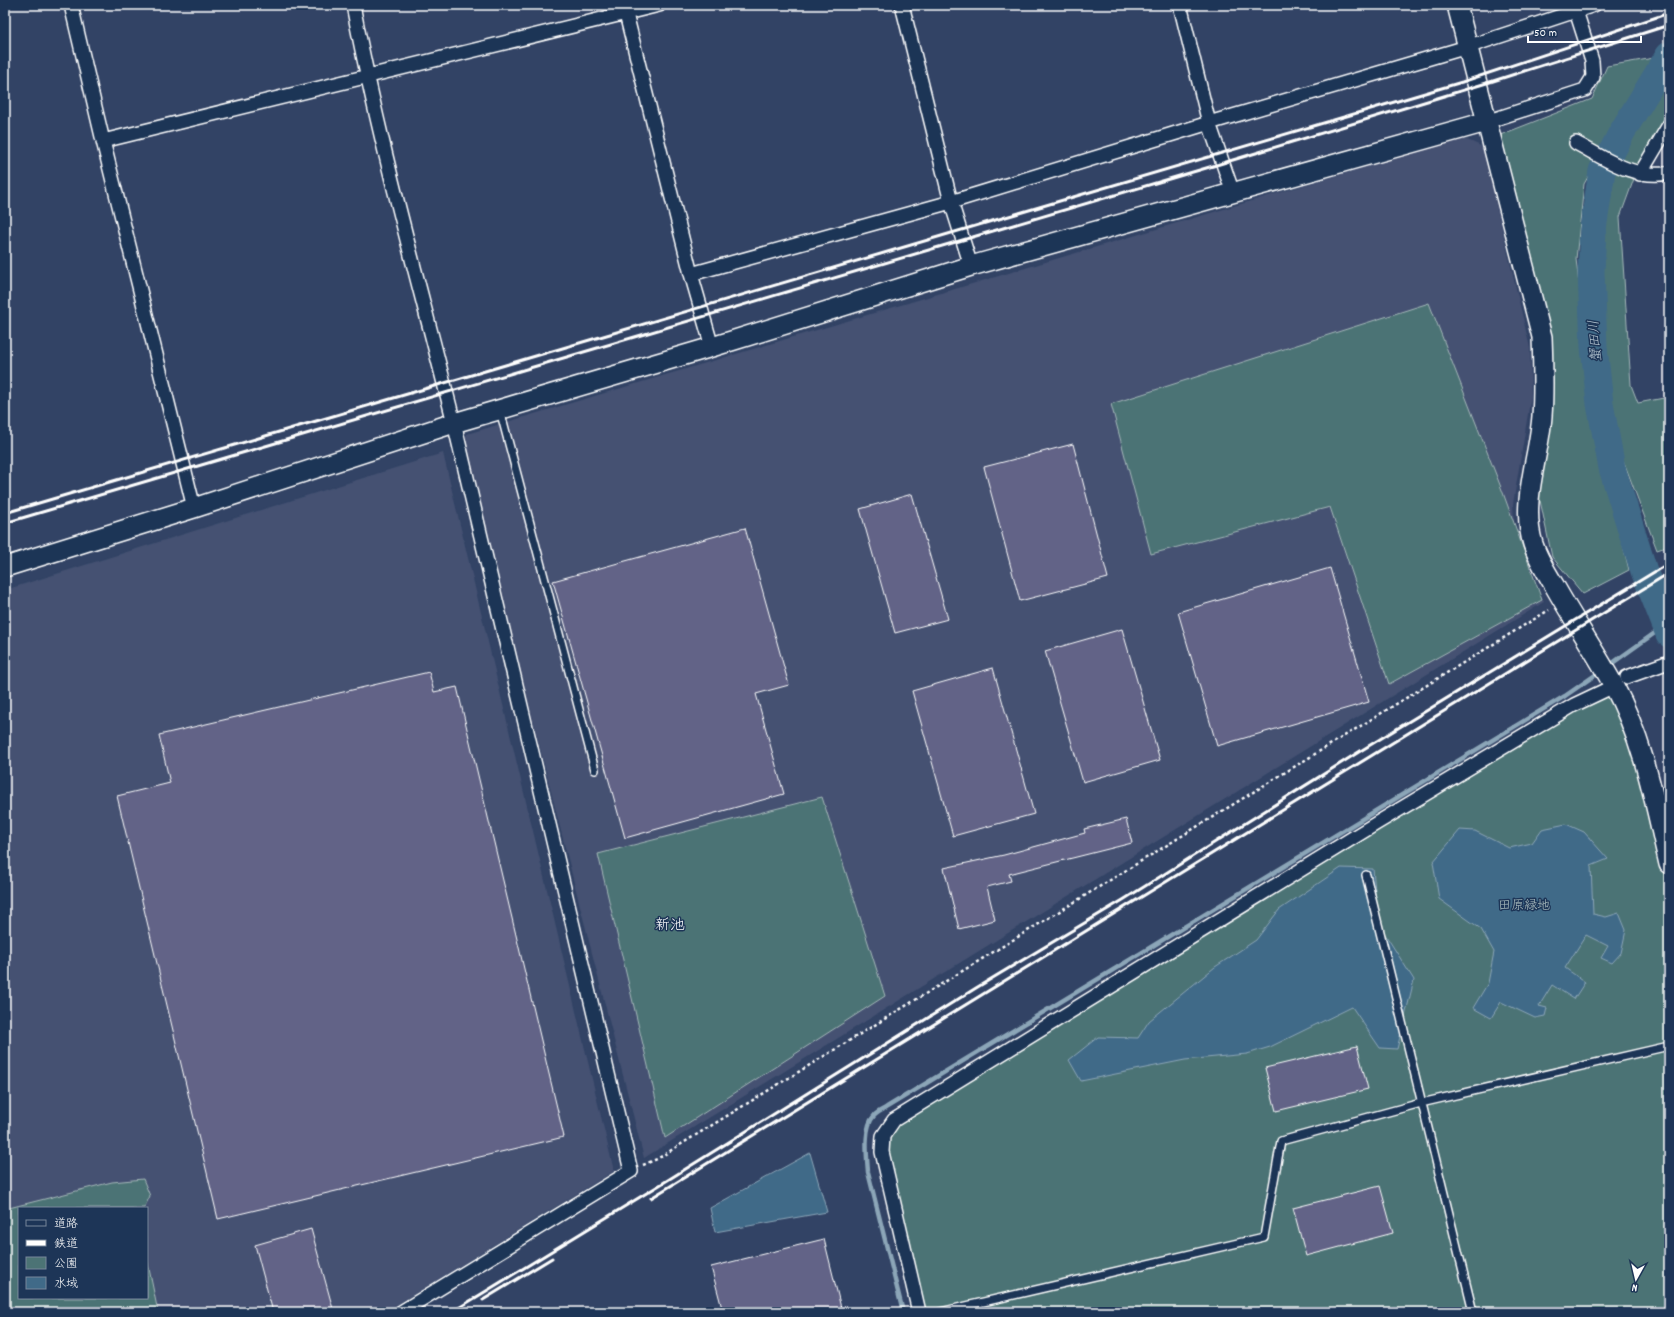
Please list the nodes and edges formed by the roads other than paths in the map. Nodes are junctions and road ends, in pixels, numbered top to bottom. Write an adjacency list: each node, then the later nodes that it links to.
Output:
1 (71, 5): 15 (street)
2 (353, 5): 11 (street)
3 (659, 5): 8 (street)
4 (902, 5): 20 (street)
5 (1180, 5): 13 (street)
6 (1457, 5): 10 (street)
7 (1594, 5): 9 (street)
8 (625, 9): 11 (street); 22 (street)
9 (1576, 11): 10 (street); 12 (street)
10 (1467, 47): 12 (street); 13 (street)
11 (366, 76): 15 (street); 25 (street)
12 (1486, 122): 19 (street); 29 (street)
13 (1209, 123): 19 (street); 20 (street)
14 (1669, 125): 17 (street)
15 (103, 141): 26 (street)
16 (1576, 143): 17 (street)
17 (1636, 173): 18 (street)
18 (1669, 173)
19 (1233, 193): 21 (street)
20 (951, 202): 21 (street); 22 (street)
21 (971, 266): 23 (street)
22 (692, 274): 23 (street)
23 (712, 347): 24 (street)
24 (500, 409): 25 (street); 30 (lane)
25 (454, 423): 26 (street); 35 (street)
26 (194, 508): 27 (street)
27 (5, 567)
28 (1669, 662): 29 (street)
29 (1620, 682): 31 (street); 36 (street)
30 (595, 770)
31 (1669, 864)
32 (1366, 875): 34 (lane)
33 (1669, 1046): 34 (lane)
34 (1421, 1103): 37 (lane); 38 (lane)
35 (401, 1312)
36 (919, 1312)
37 (940, 1312)
38 (1474, 1312)

